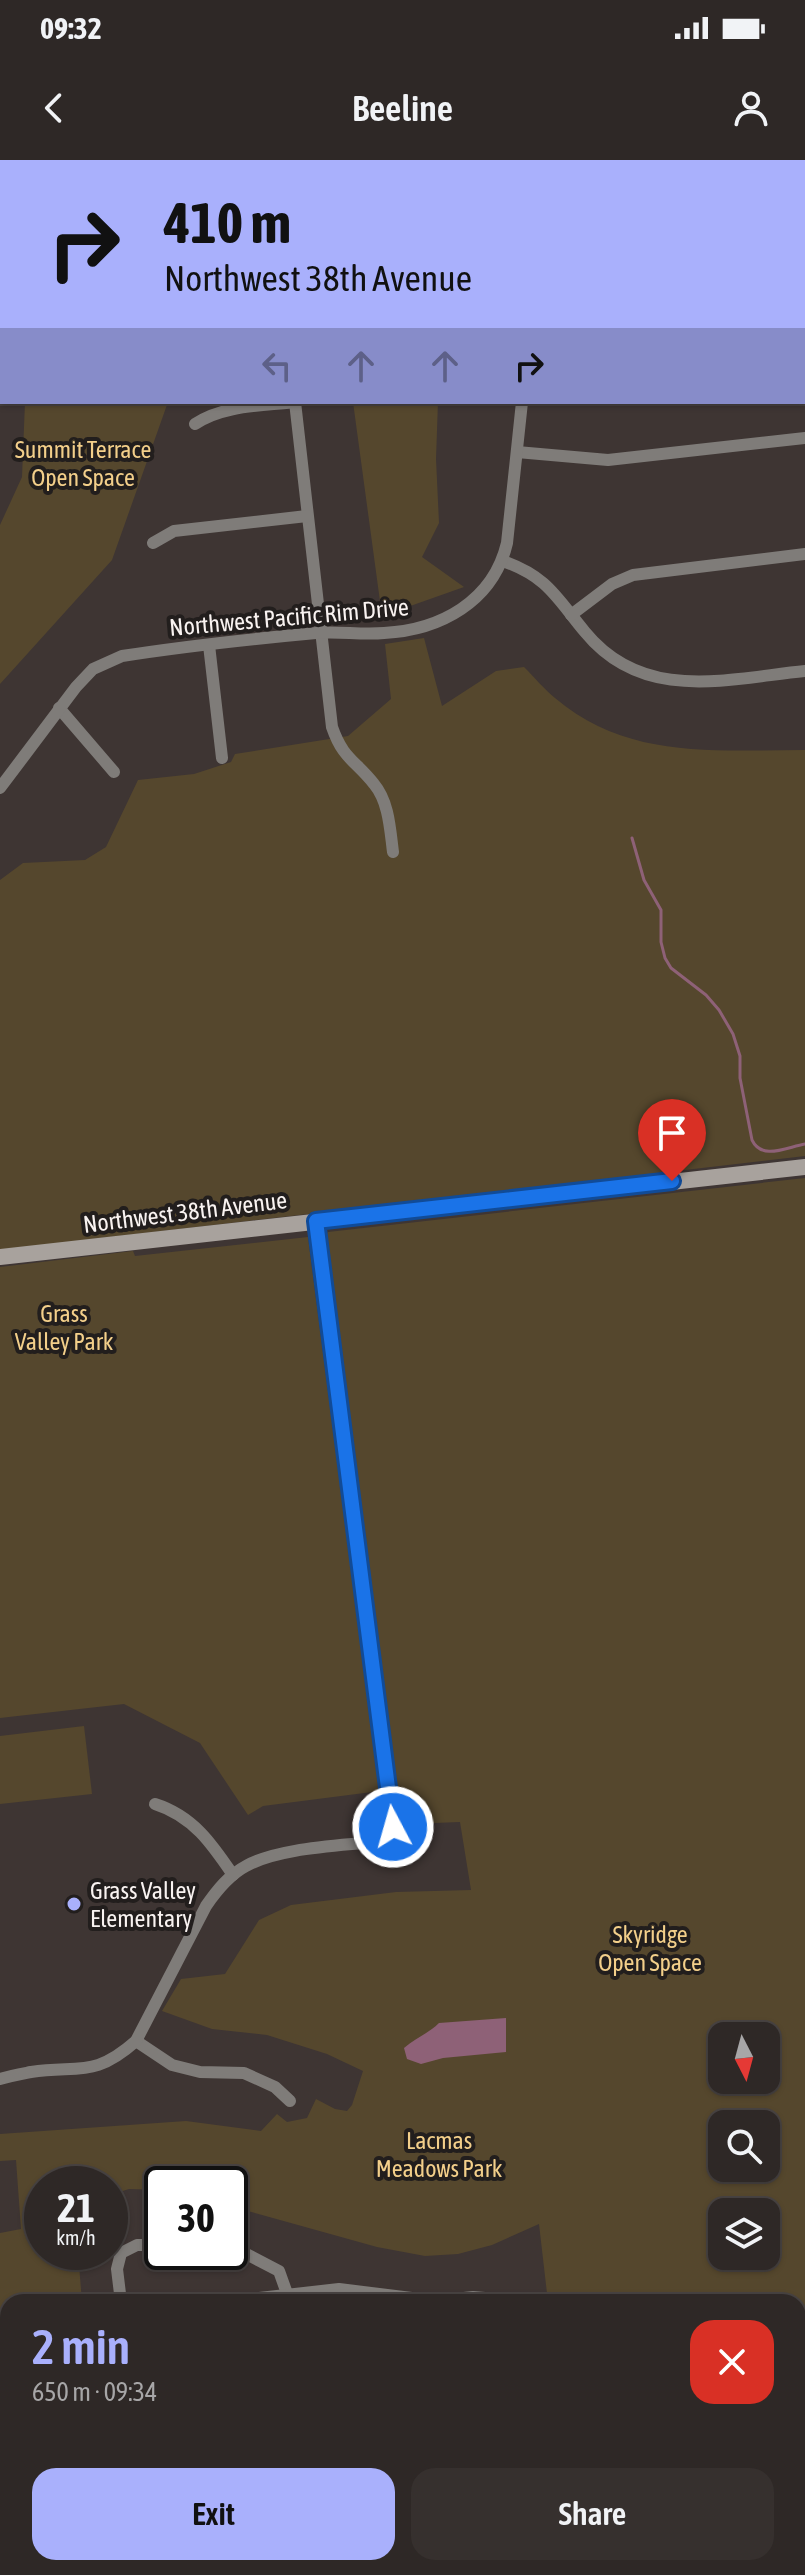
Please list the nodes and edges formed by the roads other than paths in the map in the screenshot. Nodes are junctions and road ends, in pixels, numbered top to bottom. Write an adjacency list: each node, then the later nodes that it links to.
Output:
1 (279, 404): 4 (street)
2 (295, 404): 7 (street)
3 (522, 404): 6 (street, Northwest Pacific Rim Drive)
4 (195, 424)
5 (805, 438): 6 (street)
6 (517, 452): 10 (street, Northwest Pacific Rim Drive)
7 (307, 516): 8 (street); 12 (street)
8 (153, 543)
9 (805, 554): 11 (street)
10 (503, 561): 11 (street); 12 (street, Northwest Pacific Rim Drive)
11 (571, 615): 14 (street)
12 (320, 632): 13 (street, Northwest Pacific Rim Drive); 19 (street)
13 (209, 645): 15 (street, Northwest Pacific Rim Drive); 16 (street)
14 (805, 671)
15 (59, 708): 17 (street); 18 (street, Northwest Pacific Rim Drive)
16 (222, 758)
17 (114, 772)
18 (0, 788)
19 (393, 852)
20 (805, 1167): 21 (street, Northwest 38th Avenue)
21 (316, 1221): 22 (street, Northwest 38th Avenue); 24 (street)
22 (0, 1257)
23 (155, 1804): 24 (street)
24 (233, 1875): 25 (street)
25 (136, 2041): 26 (street); 27 (street)
26 (0, 2079)
27 (290, 2101)
28 (144, 2245): 30 (street)
29 (248, 2255): 31 (street)
30 (120, 2294)
31 (288, 2294)
32 (317, 2294): 33 (street)
33 (386, 2294)

